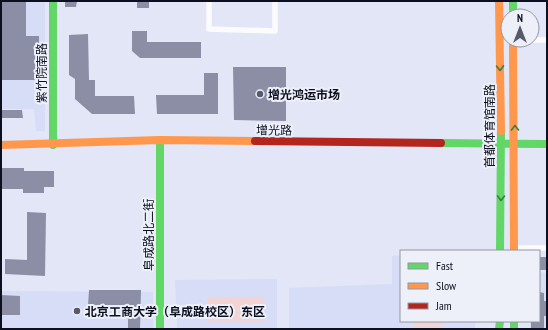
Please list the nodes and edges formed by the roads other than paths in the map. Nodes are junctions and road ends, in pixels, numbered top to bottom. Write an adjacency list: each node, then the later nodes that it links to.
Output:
1 (53, 1): 9 (street, 紫竹院南路)
2 (209, 1): 3 (street)
3 (275, 1)
4 (499, 1): 10 (street, 首都体育馆南路, one-way to 10)
5 (514, 48): 11 (street, 首都体育馆南路, one-way to 5)
6 (160, 140): 9 (street, 增光路); 10 (street, 增光路); 15 (street, 阜成路北二街)
7 (547, 144): 11 (street, 增光路)
8 (1, 145): 9 (street, 增光路)
9 (53, 145)
10 (501, 145): 11 (street, 增光路); 14 (street, 首都体育馆南路, one-way to 14)
11 (515, 145): 13 (street, 首都体育馆南路)
12 (547, 248): 13 (street)
13 (514, 249)
14 (500, 250)
15 (160, 329)

